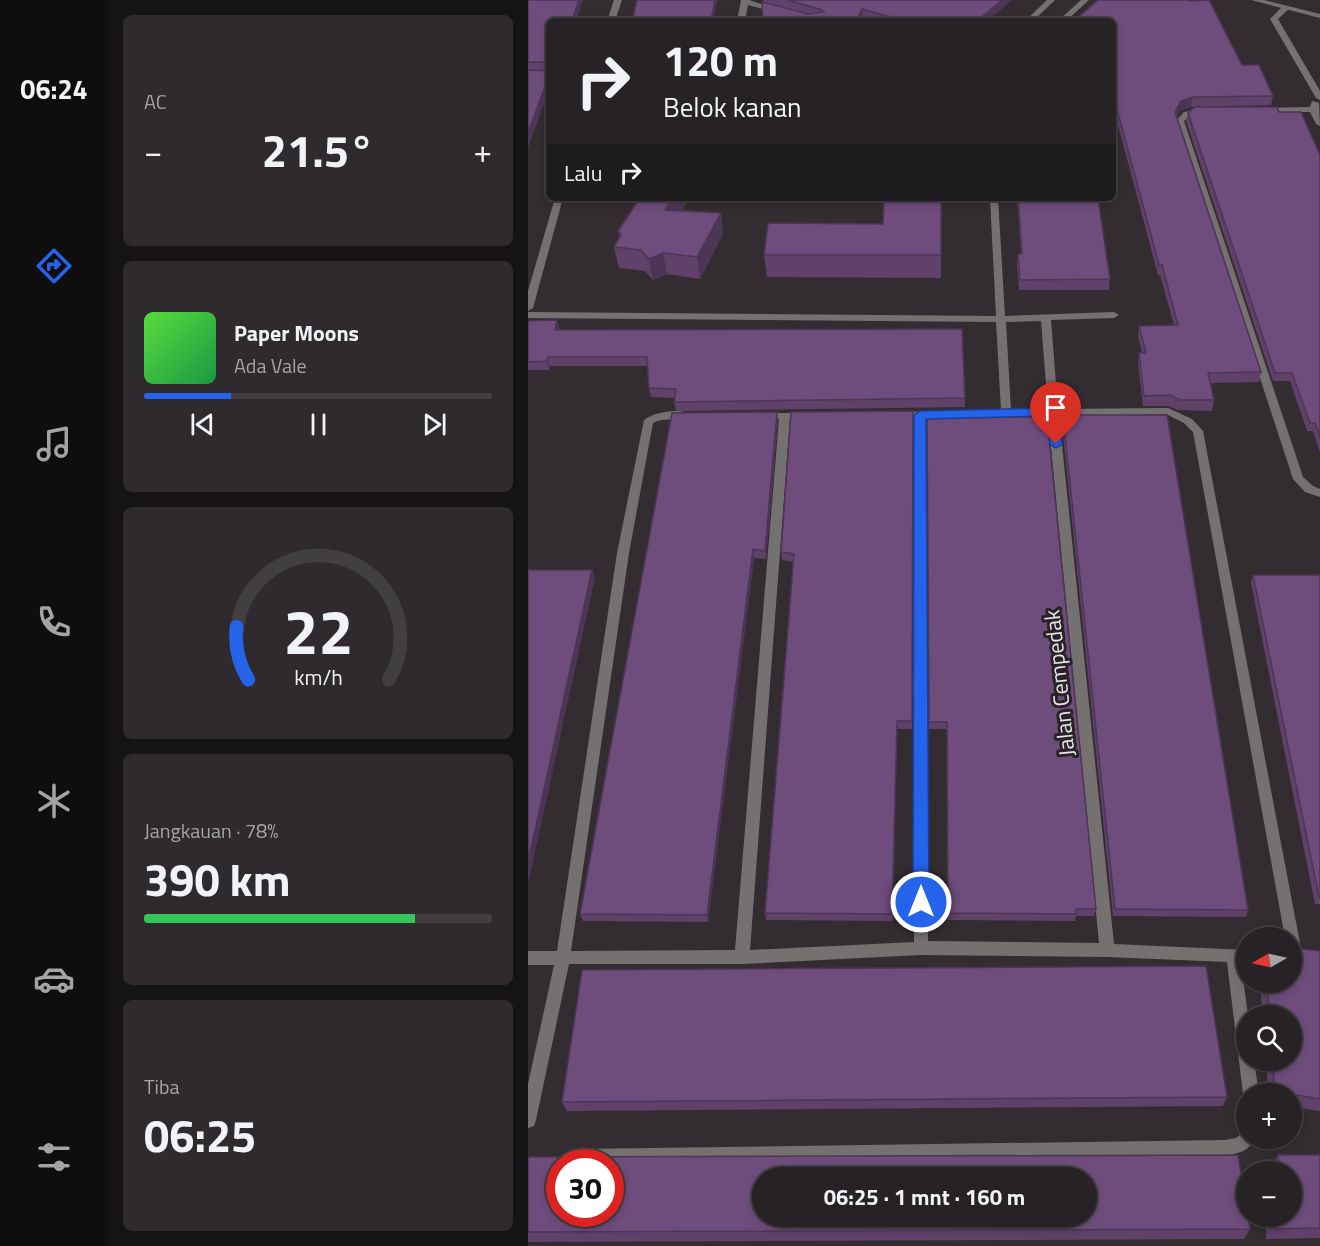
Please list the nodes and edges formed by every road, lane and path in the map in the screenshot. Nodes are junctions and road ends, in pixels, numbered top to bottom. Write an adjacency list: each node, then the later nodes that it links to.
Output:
1 (618, 0): 9 (street)
2 (1051, 0): 11 (street)
3 (1085, 0): 12 (street)
4 (1255, 0): 6 (street)
5 (745, 1): 7 (street); 10 (street)
6 (1286, 8): 8 (street); 13 (street)
7 (786, 13)
8 (1320, 16)
9 (612, 18)
10 (742, 18)
11 (1036, 18)
12 (1065, 18)
13 (1319, 97): 14 (street)
14 (1317, 109): 15 (street); 17 (street)
15 (1247, 110)
16 (1214, 111): 33 (street)
17 (1320, 124)
18 (558, 201): 20 (street)
19 (994, 201): 24 (street)
20 (528, 308)
21 (528, 315): 24 (street)
22 (1114, 315): 23 (street)
23 (1046, 317): 24 (street); 25 (street, Jalan Cempedak)
24 (1001, 319): 26 (street)
25 (1053, 412): 26 (street); 34 (street); 36 (street, Jalan Cempedak)
26 (1005, 413): 28 (street)
27 (886, 415): 28 (street)
28 (920, 415): 35 (street)
29 (705, 416): 42 (street)
30 (751, 416): 31 (street)
31 (785, 416): 32 (street); 40 (street)
32 (819, 416)
33 (1320, 493)
34 (1288, 927)
35 (921, 948): 36 (street); 40 (street)
36 (1107, 950): 39 (street)
37 (1302, 954): 38 (street)
38 (1312, 954)
39 (1236, 956)
40 (742, 957): 42 (street)
41 (528, 958): 42 (street)
42 (563, 958): 45 (street)
43 (1243, 993): 44 (street)
44 (1250, 1083)
45 (528, 1120)
46 (1236, 1146): 47 (street)
47 (624, 1157)

